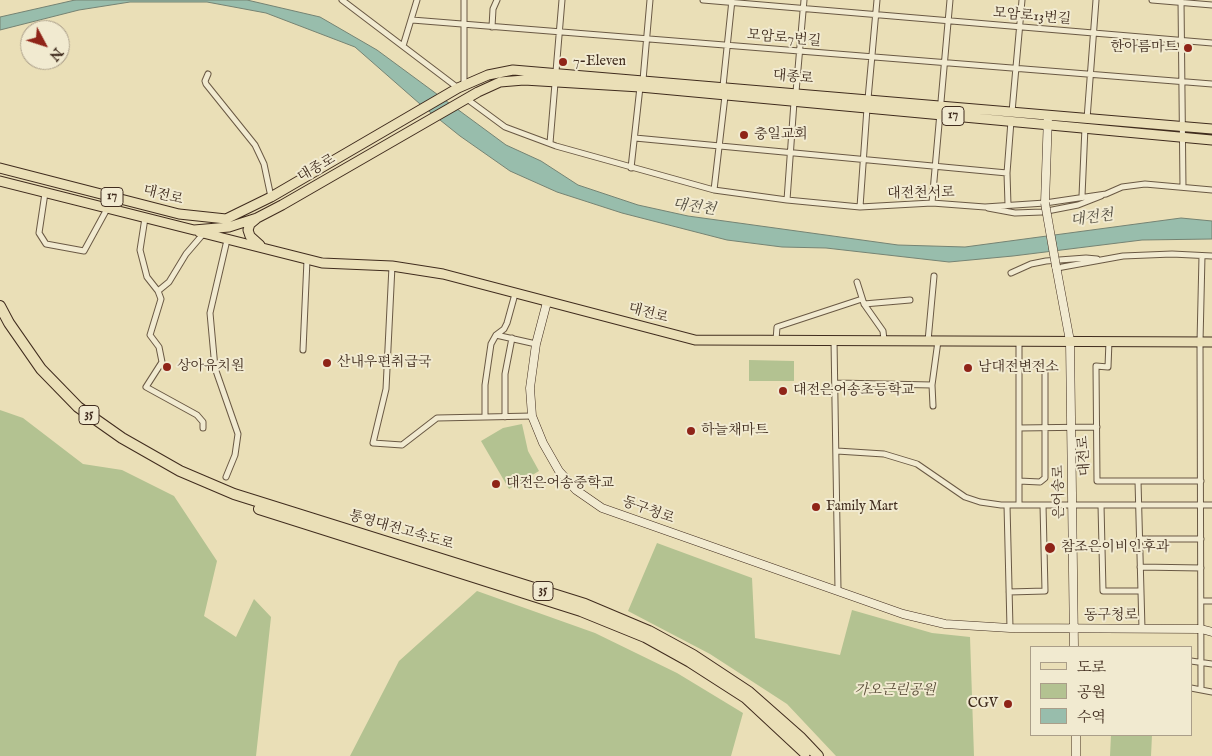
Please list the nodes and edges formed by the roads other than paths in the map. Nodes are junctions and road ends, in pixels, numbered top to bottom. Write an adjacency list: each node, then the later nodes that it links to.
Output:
1 (342, 0): 29 (street)
2 (417, 0): 19 (street)
3 (464, 0): 21 (street)
4 (497, 0): 22 (street)
5 (562, 0): 24 (street)
6 (650, 0): 26 (street)
7 (703, 0): 14 (street, 모암로13번길)
8 (804, 0): 17 (street)
9 (877, 0): 18 (street)
10 (950, 0): 20 (street)
11 (1022, 0): 23 (street)
12 (1096, 0): 25 (street)
13 (1152, 0): 15 (street)
14 (732, 1): 17 (street, 모암로13번길); 30 (street)
15 (1180, 1): 16 (street); 27 (street)
16 (1212, 5)
17 (803, 8): 18 (street, 모암로13번길); 31 (street)
18 (876, 15): 20 (street, 모암로13번길); 32 (street)
19 (412, 20): 21 (street, 모암로7번길); 29 (street)
20 (948, 21): 23 (street, 모암로13번길); 33 (street)
21 (462, 24): 22 (street, 모암로7번길); 41 (street)
22 (492, 27): 24 (street, 모암로7번길)
23 (1019, 27): 25 (street, 모암로13번길); 34 (street)
24 (558, 32): 26 (street, 모암로7번길); 37 (street)
25 (1094, 33): 27 (street, 모암로13번길); 36 (street)
26 (645, 39): 30 (street, 모암로7번길); 39 (street)
27 (1181, 41): 28 (street, 모암로13번길); 38 (street)
28 (1212, 43)
29 (403, 46): 41 (street)
30 (728, 46): 31 (street, 모암로7번길); 42 (street)
31 (799, 51): 32 (street, 모암로7번길); 43 (street)
32 (872, 57): 33 (street, 모암로7번길); 45 (street)
33 (944, 63): 34 (street, 모암로7번길); 46 (street)
34 (1015, 69): 36 (street, 모암로7번길); 47 (street)
35 (208, 74): 70 (street)
36 (1090, 75): 38 (street, 모암로7번길); 49 (street)
37 (554, 77): 39 (main road, 대종로 / 17); 41 (main road, 대종로 / 17); 44 (main road, 대종로 / 17); 55 (street)
38 (1182, 82): 40 (street, 모암로7번길); 50 (street)
39 (641, 84): 42 (main road, 대종로 / 17); 52 (street)
40 (1212, 84)
41 (461, 87): 70 (main road, 대종로 / 17)
42 (724, 91): 43 (main road, 대종로 / 17); 56 (street)
43 (795, 97): 45 (main road, 대종로 / 17); 57 (street, 대종로)
44 (466, 99): 55 (street, 대전천서로); 79 (main road, 대종로 / 17)
45 (868, 103): 46 (main road, 대종로 / 17); 58 (street)
46 (940, 110): 47 (main road, 대종로 / 17); 59 (street)
47 (1012, 116): 48 (main road, 대종로 / 17); 62 (street)
48 (1048, 119): 49 (main road, 대종로 / 17); 73 (main road)
49 (1086, 123): 50 (main road, 대종로 / 17); 53 (main road, 대종로 / 17); 69 (street)
50 (1182, 127): 51 (main road, 대종로 / 17); 53 (street)
51 (1212, 129)
52 (635, 138): 56 (street); 61 (street)
53 (1182, 138): 54 (main road, 대종로 / 17); 64 (street)
54 (1212, 140)
55 (550, 143): 61 (street, 대전천서로)
56 (719, 147): 57 (street); 65 (street)
57 (791, 152): 58 (street); 71 (street, 대종로)
58 (863, 159): 59 (street); 75 (street)
59 (936, 166): 62 (street); 72 (street)
60 (0, 168): 80 (main road, 대전로 / 17)
61 (632, 168): 65 (street, 대전천서로)
62 (1007, 173): 74 (street)
63 (0, 181): 67 (main road, 대전로 / 17)
64 (1183, 188): 66 (street, 대전천서로); 68 (street, 대전천서로)
65 (714, 190): 71 (street, 대전천서로)
66 (1212, 190)
67 (44, 193): 77 (main road, 대전로 / 17); 77 (street)
68 (1106, 194): 69 (street, 대전천서로); 76 (street)
69 (1082, 196): 73 (street, 대전천서로)
70 (271, 197): 80 (main road, 대종로 / 17)
71 (787, 200): 75 (street, 대전천서로)
72 (932, 203): 75 (street, 대전천서로); 76 (street, 대전천서로)
73 (1045, 203): 74 (street, 대전천서로); 91 (main road, 은어송로, bridge)
74 (1008, 205): 76 (street, 대전천서로)
75 (860, 207)
76 (985, 207)
77 (107, 209): 78 (main road, 대전로 / 17)
78 (145, 218): 81 (main road, 대전로 / 17); 95 (street)
79 (257, 218): 80 (main road, 대종로 / 17); 85 (main road)
80 (228, 223): 81 (main road, 대전로 / 17); 84 (main road, 대전로)
81 (194, 230): 82 (main road)
82 (204, 233): 83 (main road); 95 (street)
83 (227, 240): 84 (main road); 128 (street)
84 (247, 243): 85 (main road, 대전로)
85 (260, 246): 88 (main road, 대전로)
86 (1202, 256): 87 (street); 89 (street); 111 (street)
87 (1212, 256)
88 (308, 260): 90 (main road, 대전로); 114 (street)
89 (1100, 260): 91 (street); 92 (street)
90 (392, 266): 96 (main road, 대전로); 120 (street)
91 (1056, 267): 109 (main road, 은어송로)
92 (1011, 273)
93 (934, 276): 107 (street)
94 (857, 282): 99 (street)
95 (158, 291): 124 (street)
96 (515, 294): 98 (main road, 대전로); 102 (street)
97 (910, 300): 99 (street)
98 (547, 302): 105 (main road, 대전로); 113 (main road, 동구청로)
99 (863, 302): 105 (street); 106 (street)
100 (0, 306): 132 (highway, 통영대전고속도로 / 35)
101 (0, 320): 132 (highway, 통영대전고속도로 / 35)
102 (496, 335): 103 (street); 120 (street)
103 (512, 338): 113 (street); 121 (street)
104 (834, 339): 105 (main road, 대전로); 106 (main road, 대전로); 116 (street)
105 (776, 340)
106 (884, 340): 107 (main road, 대전로)
107 (933, 341): 108 (main road, 대전로); 117 (street)
108 (1019, 341): 109 (main road, 대전로); 115 (street)
109 (1070, 341): 110 (main road, 대전로); 122 (main road, 은어송로)
110 (1109, 341): 111 (main road, 대전로); 123 (street, 대전로)
111 (1200, 342): 112 (main road, 대전로); 130 (street)
112 (1212, 342)
113 (536, 344): 119 (main road, 동구청로)
114 (303, 350)
115 (1019, 366): 125 (street); 126 (street, 은어송로)
116 (836, 383): 117 (street); 127 (street)
117 (932, 385): 118 (street)
118 (933, 406)
119 (532, 416): 121 (street); 146 (main road, 동구청로)
120 (485, 417): 121 (street)
121 (505, 417)
122 (1071, 427): 123 (street); 126 (street); 134 (main road, 은어송로)
123 (1097, 427): 131 (street, 대전로)
124 (203, 428)
125 (1019, 428): 126 (street); 129 (street)
126 (1045, 428): 129 (street, 은어송로)
127 (837, 452): 135 (street); 146 (street)
128 (226, 477)
129 (1019, 481): 136 (street)
130 (1201, 481): 131 (street, 대전로); 140 (street)
131 (1138, 482): 139 (street)
132 (211, 488): 133 (highway, 통영대전고속도로 / 35)
133 (232, 497): 164 (highway, 통영대전고속도로 / 35); 165 (highway, 통영대전고속도로 / 35)
134 (1072, 504): 137 (street); 138 (street); 152 (main road, 은어송로)
135 (1007, 505): 136 (street); 148 (street)
136 (1018, 505): 137 (street)
137 (1043, 505): 148 (street)
138 (1101, 505): 139 (street); 147 (street)
139 (1138, 505): 140 (street); 142 (street)
140 (1201, 505): 141 (street); 143 (street)
141 (1212, 505)
142 (1139, 539): 143 (street); 144 (street)
143 (1201, 540): 145 (street)
144 (1140, 566): 145 (street); 147 (street)
145 (1201, 568): 150 (street)
146 (838, 590): 151 (main road, 동구청로)
147 (1140, 591): 153 (street)
148 (1009, 592): 151 (street)
149 (1212, 601): 150 (street)
150 (1201, 602): 154 (street)
151 (1010, 628): 152 (main road, 동구청로)
152 (1073, 629): 153 (main road, 동구청로); 156 (main road, 은어송로)
153 (1142, 629): 154 (main road, 동구청로)
154 (1201, 629): 155 (main road, 동구청로); 158 (street)
155 (1212, 632)
156 (1074, 646)
157 (1192, 661): 158 (street)
158 (1202, 661): 159 (street); 161 (street)
159 (1212, 664)
160 (1192, 688): 161 (street)
161 (1201, 689): 162 (street)
162 (1212, 692)
163 (1076, 736): 166 (main road)
164 (808, 756)
165 (818, 756)
166 (1076, 756)

